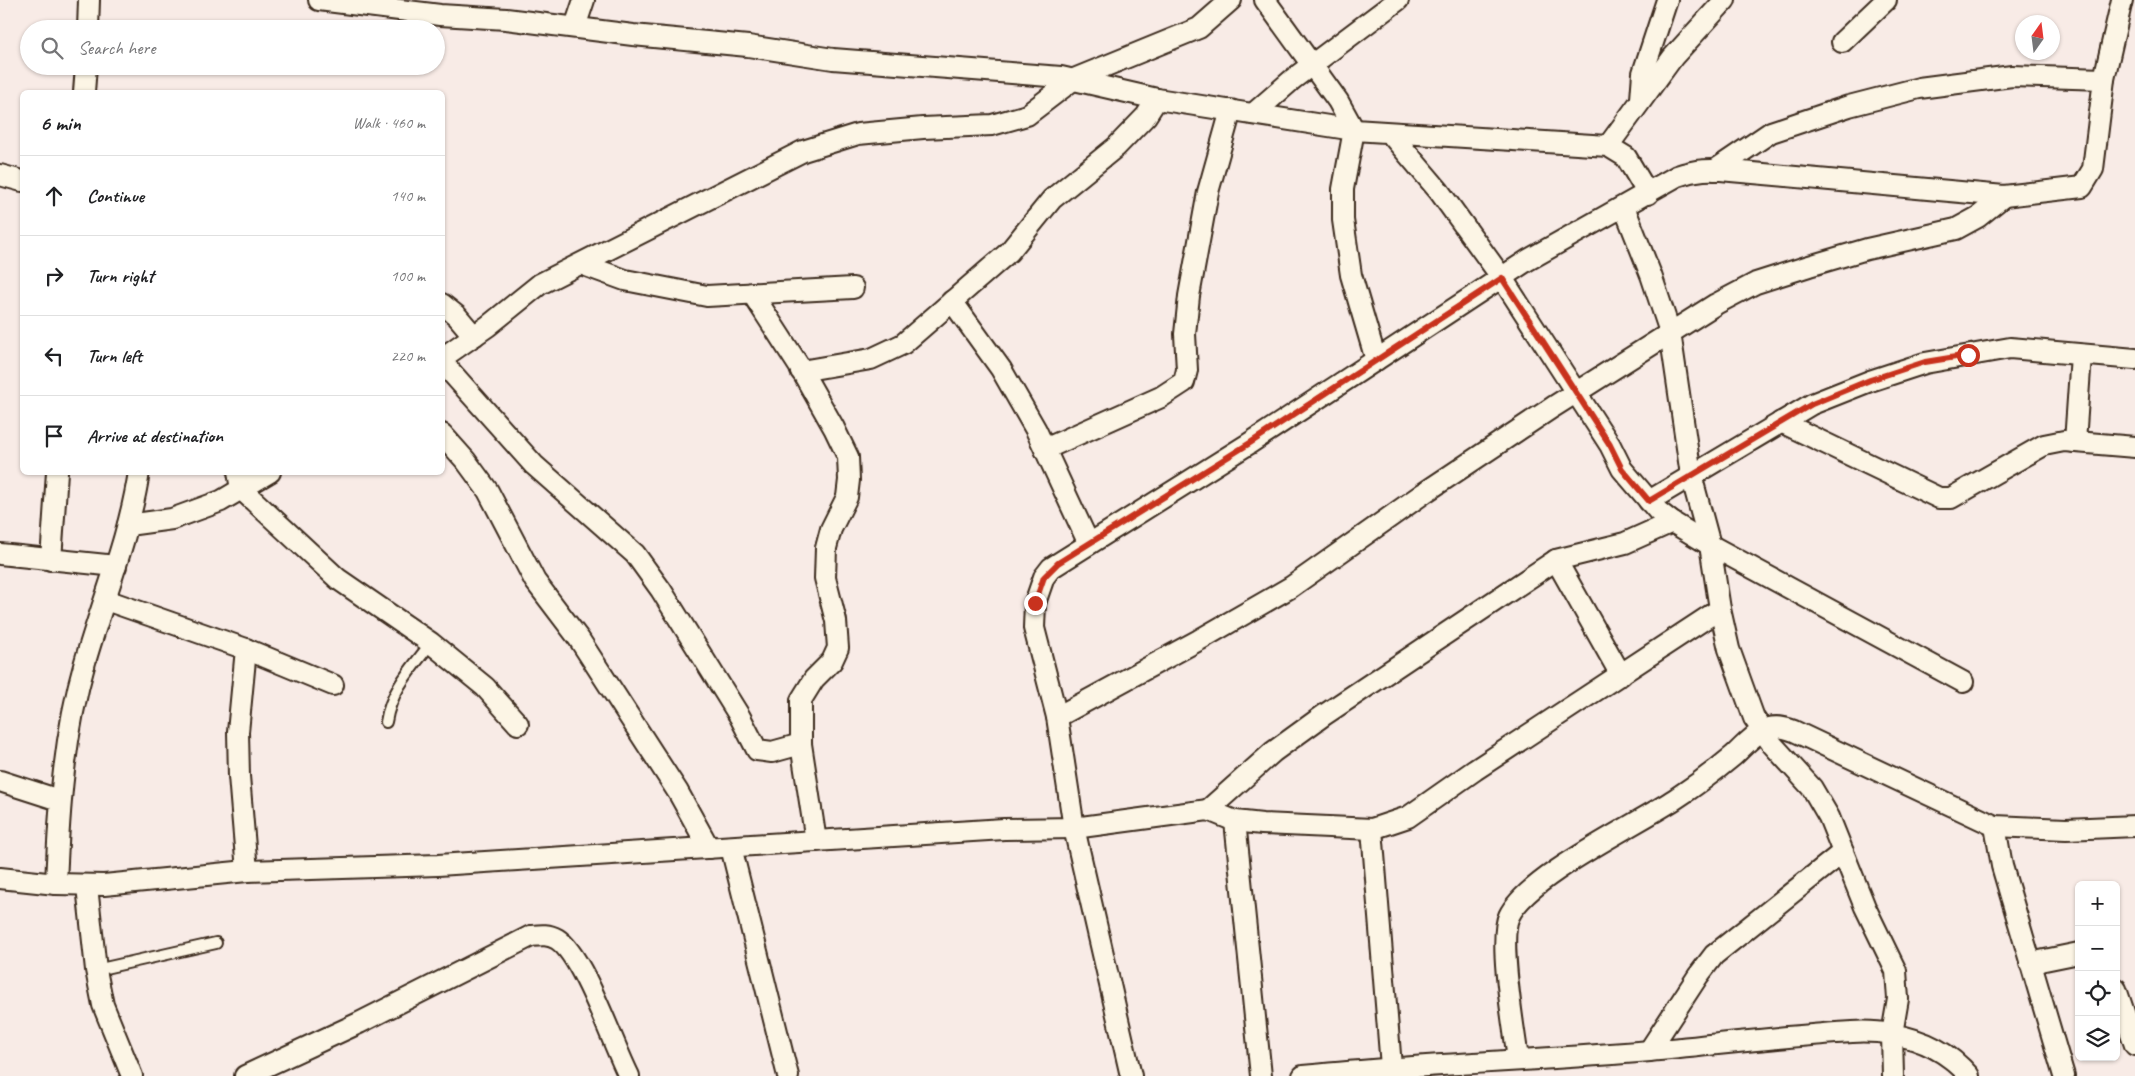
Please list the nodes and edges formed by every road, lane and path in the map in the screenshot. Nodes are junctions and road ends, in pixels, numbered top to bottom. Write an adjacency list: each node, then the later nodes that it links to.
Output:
1 (89, 0): 12 (street)
2 (319, 0): 3 (street)
3 (329, 0): 13 (street)
4 (584, 0): 13 (street)
5 (1231, 0): 17 (street)
6 (1265, 0): 15 (street)
7 (1398, 0): 15 (street)
8 (1667, 0): 21 (street)
9 (1725, 0): 21 (street)
10 (1886, 0): 14 (street)
11 (2122, 0): 18 (street)
12 (88, 20)
13 (575, 27): 17 (street)
14 (1842, 42)
15 (1312, 65): 23 (street); 24 (street)
16 (85, 75): 19 (street)
17 (1074, 79): 20 (street); 33 (street)
18 (2104, 80): 27 (street); 31 (street)
19 (84, 90)
20 (1157, 99): 22 (street); 37 (street)
21 (1640, 101): 26 (street)
22 (1230, 110): 23 (street); 52 (street)
23 (1253, 114): 24 (street)
24 (1354, 130): 25 (street); 44 (street)
25 (1390, 133): 26 (street); 34 (street)
26 (1608, 146): 30 (street)
27 (1715, 170): 30 (street); 31 (street)
28 (0, 175): 29 (street)
29 (20, 180)
30 (1648, 194): 32 (street)
31 (2004, 196): 39 (street)
32 (1624, 208): 34 (street); 39 (street)
33 (581, 264): 36 (street); 40 (street)
34 (1502, 278): 44 (street); 47 (street)
35 (854, 288): 36 (street)
36 (752, 293): 46 (street)
37 (952, 301): 46 (street); 52 (street)
38 (445, 306): 40 (street)
39 (1670, 332): 47 (street); 56 (street)
40 (474, 336): 42 (street)
41 (2081, 355): 43 (street); 48 (street); 50 (street)
42 (445, 358)
43 (2135, 359)
44 (1376, 360): 61 (street)
45 (445, 363): 78 (street)
46 (802, 371): 78 (street)
47 (1575, 394): 58 (street); 74 (street)
48 (1781, 422): 50 (street); 56 (street)
49 (445, 437): 89 (street)
50 (2075, 442): 51 (street)
51 (2135, 447)
52 (1045, 449): 61 (street)
53 (57, 475): 64 (street)
54 (138, 475): 60 (street)
55 (260, 475): 57 (street)
56 (1691, 475): 58 (street); 62 (street)
57 (239, 481): 60 (street); 69 (street)
58 (1649, 501): 59 (street)
59 (1672, 522): 62 (street); 65 (street)
60 (128, 525): 66 (street)
61 (1089, 544): 74 (street)
62 (1710, 545): 68 (street); 72 (street)
63 (0, 554): 64 (street)
64 (51, 560): 66 (street)
65 (1556, 560): 71 (street); 81 (street)
66 (116, 566): 67 (street)
67 (106, 600): 70 (street); 80 (street)
68 (1720, 610): 71 (street); 77 (street)
69 (431, 643): 75 (lane); 76 (street)
70 (246, 649): 73 (street); 91 (street)
71 (1621, 675): 86 (street)
72 (1963, 682)
73 (333, 685)
74 (1057, 717): 85 (street)
75 (386, 722)
76 (518, 724)
77 (1763, 730): 83 (street); 90 (street); 103 (street)
78 (801, 744): 87 (street)
79 (0, 781): 80 (street)
80 (59, 800): 93 (street)
81 (1208, 810): 82 (street); 85 (street)
82 (1235, 821): 86 (street); 110 (street)
83 (1995, 826): 84 (street); 97 (street)
84 (2135, 826)
85 (1074, 828): 87 (street); 109 (street)
86 (1372, 829): 104 (street)
87 (816, 841): 88 (street)
88 (731, 847): 89 (street); 108 (street)
89 (709, 848): 91 (street)
90 (1843, 852): 100 (street); 102 (street)
91 (247, 871): 94 (street)
92 (0, 878): 93 (street)
93 (56, 884): 94 (street)
94 (87, 886): 98 (street)
95 (216, 943): 98 (lane)
96 (2075, 953): 97 (street)
97 (2030, 962): 114 (street)
98 (96, 970): 105 (street)
99 (2120, 1001): 101 (street)
100 (1892, 1034): 102 (street); 112 (street); 113 (street)
101 (2135, 1045)
102 (1649, 1051): 103 (street)
103 (1518, 1059): 104 (street)
104 (1391, 1067): 111 (street)
105 (132, 1076)
106 (245, 1076): 107 (street)
107 (629, 1076)
108 (788, 1076)
109 (1130, 1076)
110 (1260, 1076)
111 (1303, 1076)
112 (1893, 1076)
113 (1969, 1076)
114 (2064, 1076)

